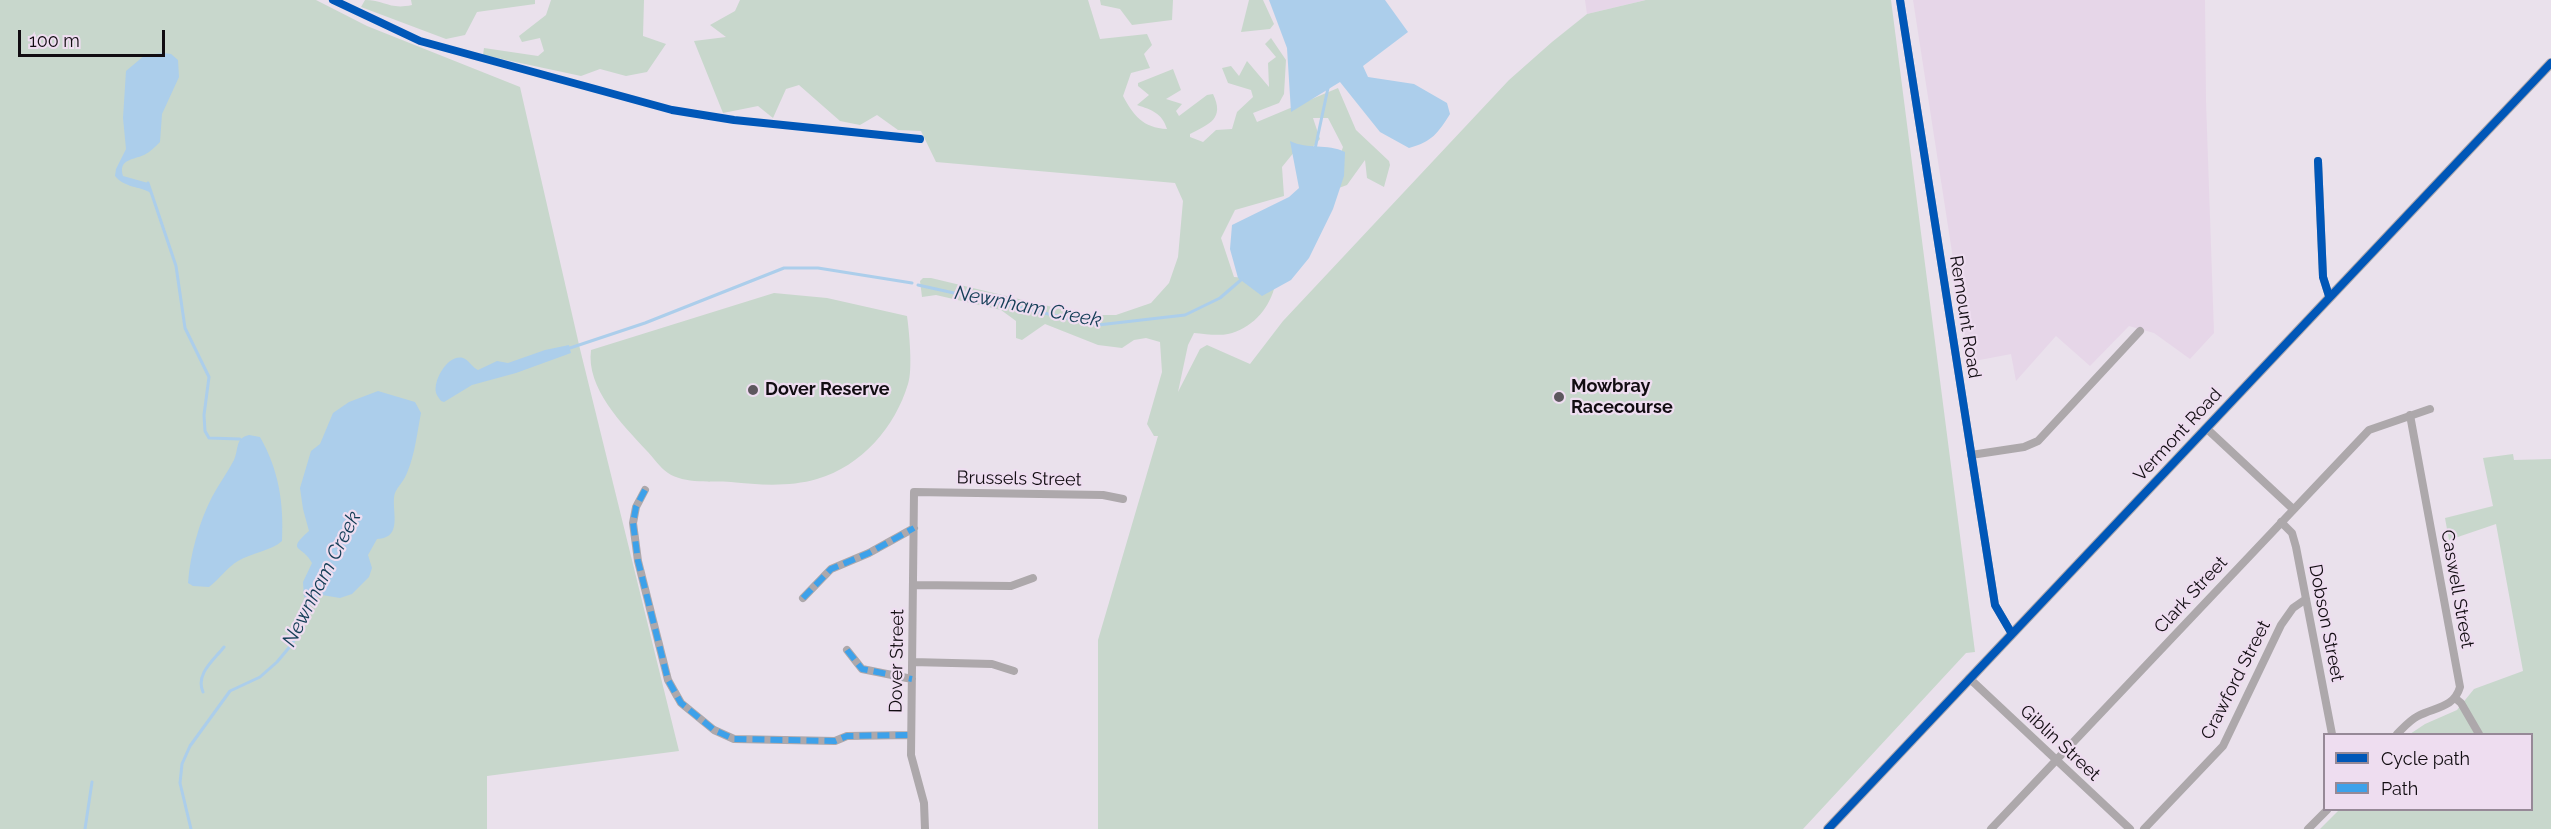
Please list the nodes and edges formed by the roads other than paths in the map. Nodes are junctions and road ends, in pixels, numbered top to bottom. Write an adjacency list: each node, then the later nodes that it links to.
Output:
1 (1900, 0): 9 (street, Remount Road)
2 (2551, 63): 4 (street, Vermont Road)
3 (2318, 161): 4 (street)
4 (2329, 296): 8 (street, Vermont Road)
5 (2140, 331): 9 (street)
6 (2430, 408): 7 (street, Clark Street)
7 (2410, 415): 13 (street, Clark Street); 26 (street, Caswell Street)
8 (2206, 428): 13 (street); 20 (street, Vermont Road)
9 (1971, 455): 20 (street, Remount Road)
10 (645, 490): 30 (street)
11 (914, 492): 12 (street, Brussels Street); 15 (street, Dover Street)
12 (1123, 499)
13 (2292, 509): 14 (street, Clark Street)
14 (2281, 522): 19 (street, Dobson Street); 31 (street, Clark Street)
15 (914, 528): 17 (street, Dover Street); 18 (street)
16 (1033, 578): 17 (street)
17 (913, 585): 22 (street, Dover Street)
18 (802, 598)
19 (2306, 599): 27 (street, Dobson Street); 37 (street, Crawford Street)
20 (2012, 634): 24 (street, Vermont Road)
21 (847, 650): 25 (street)
22 (912, 662): 23 (street); 25 (street, Dover Street)
23 (1014, 671)
24 (1969, 678): 31 (street, Giblin Street); 34 (street, Vermont Road)
25 (912, 679): 30 (street, Dover Street)
26 (2455, 698): 28 (street); 29 (street)
27 (2332, 733)
28 (2399, 733)
29 (2478, 733)
30 (911, 735): 33 (street, Dover Street)
31 (2057, 760): 35 (street, Clark Street); 36 (street, Giblin Street)
32 (2325, 811): 38 (street)
33 (925, 829)
34 (1828, 829)
35 (1991, 829)
36 (2130, 829)
37 (2144, 829)
38 (2308, 829)

